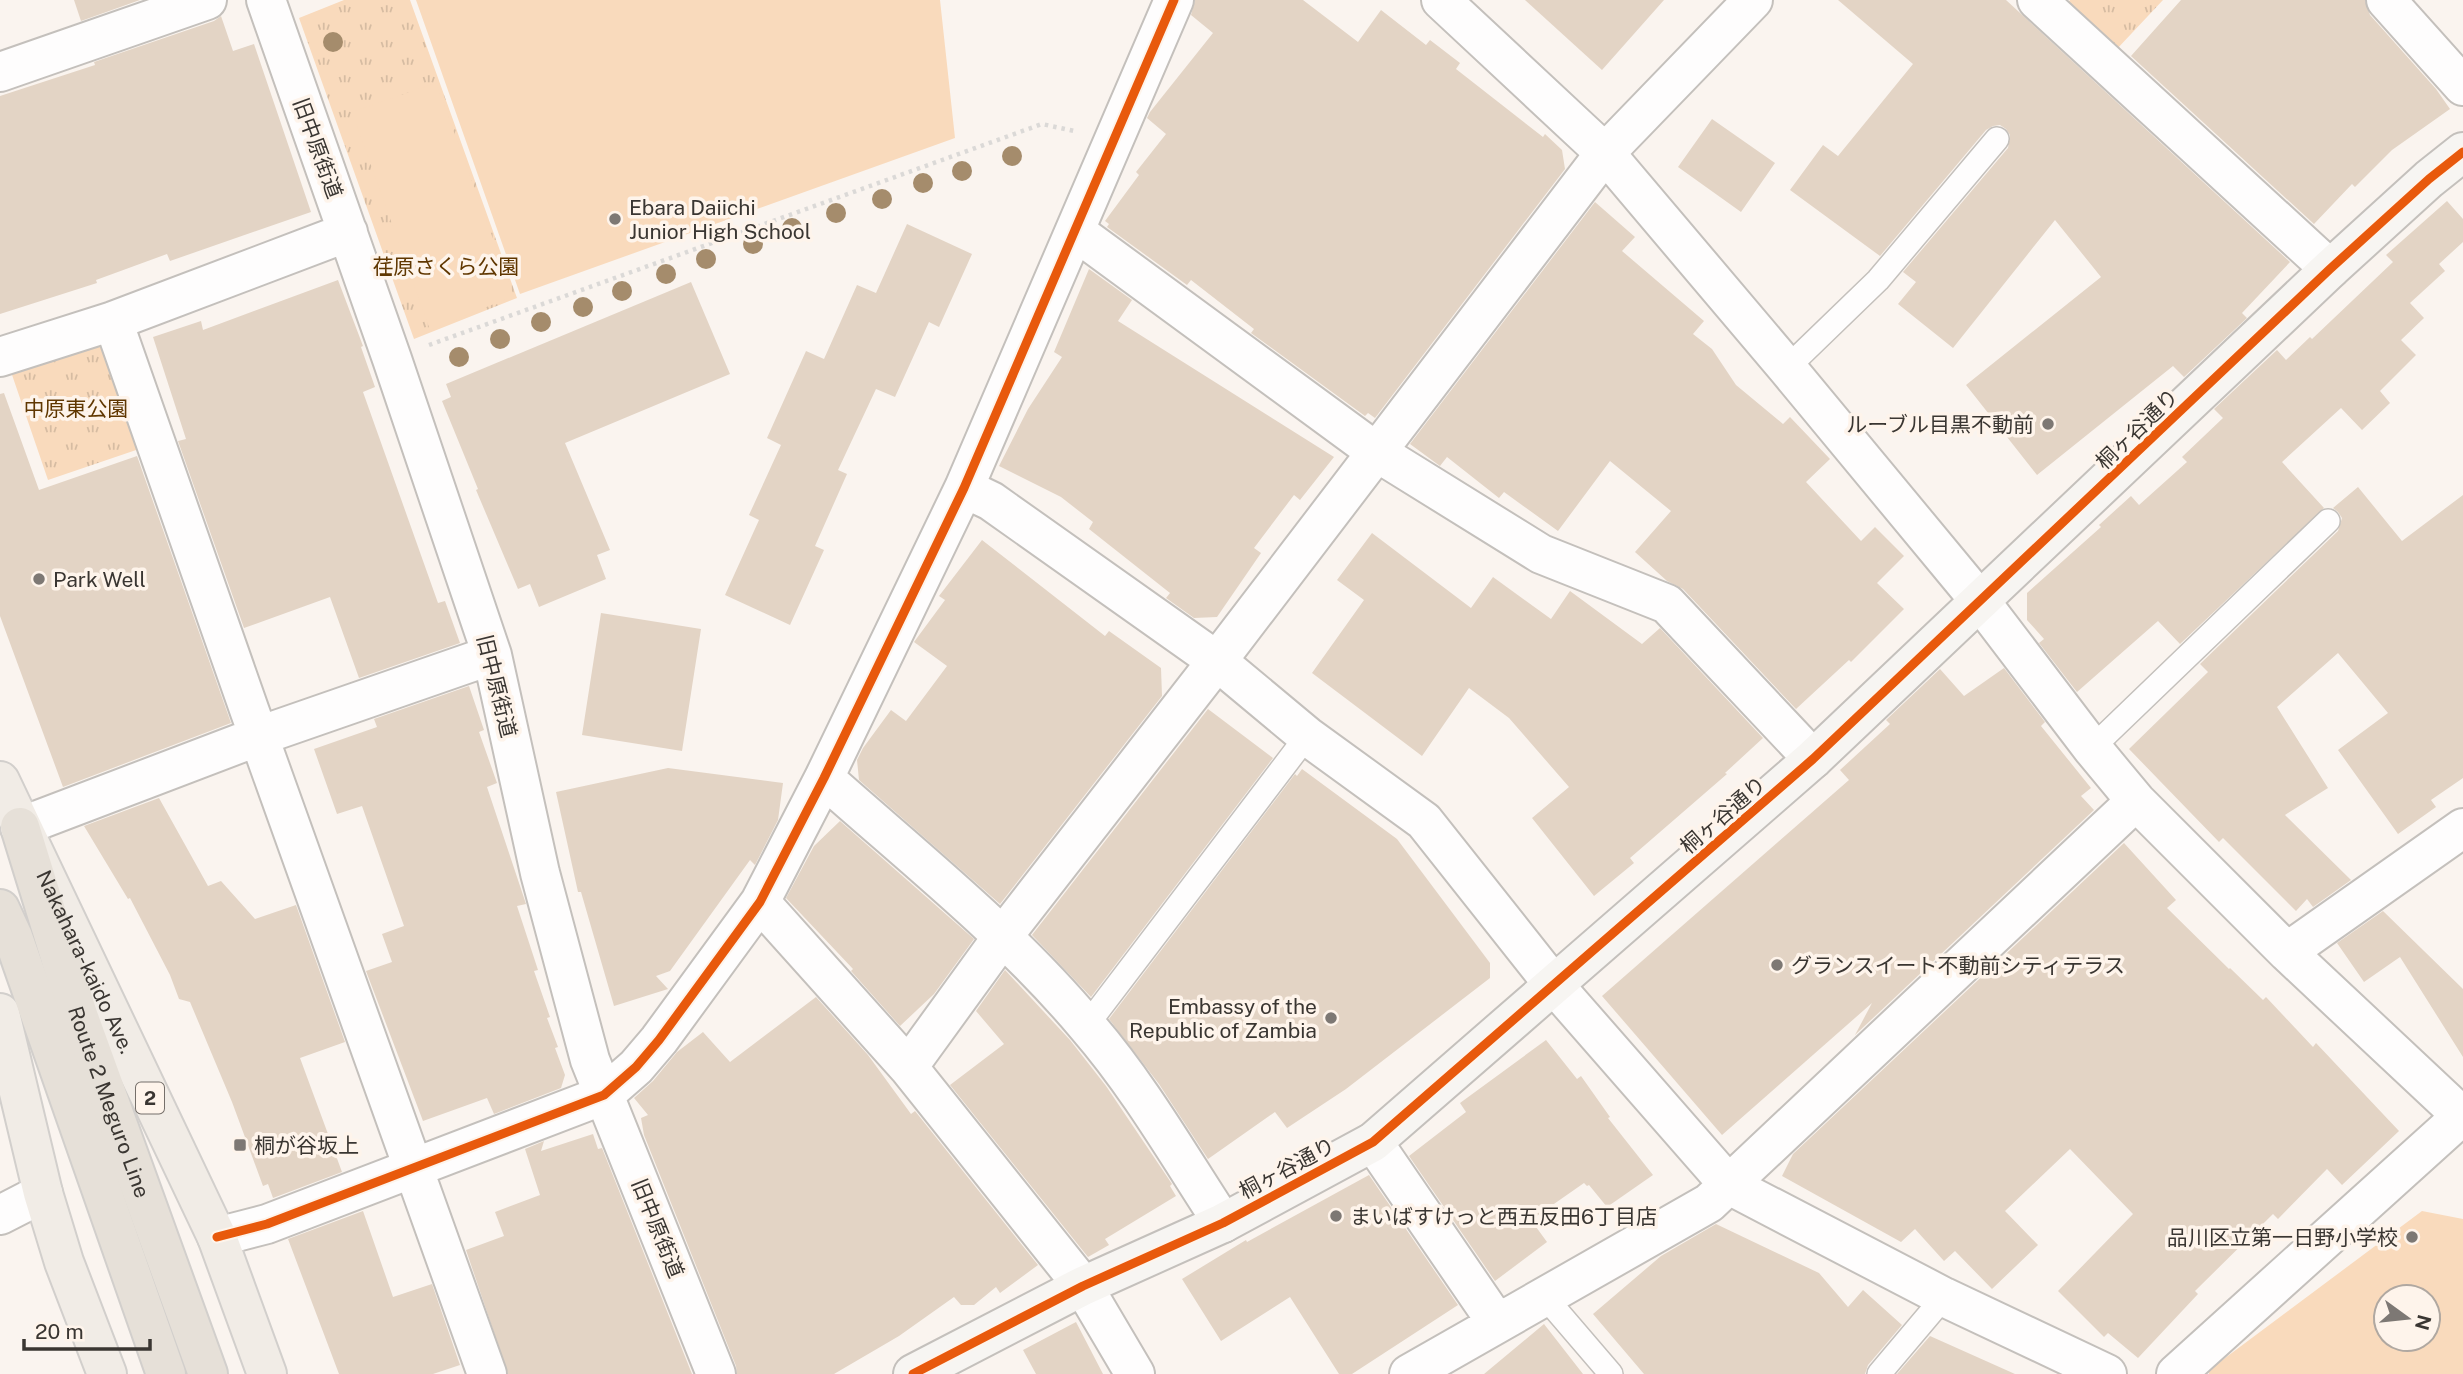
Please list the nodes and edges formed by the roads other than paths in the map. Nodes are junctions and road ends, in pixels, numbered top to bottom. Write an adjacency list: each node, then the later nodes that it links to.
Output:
1 (207, 0): 8 (street)
2 (266, 0): 14 (street, 旧中原街道)
3 (1174, 0): 13 (street)
4 (1441, 0): 12 (street)
5 (1753, 0): 12 (street)
6 (2037, 0): 15 (street)
7 (2386, 0): 9 (street)
8 (0, 72)
9 (2463, 86)
10 (1997, 139): 18 (lane)
11 (2463, 152): 15 (street, 桐ヶ谷通り)
12 (1605, 153): 18 (street); 19 (street)
13 (1075, 231): 19 (street); 20 (street)
14 (348, 232): 16 (street); 23 (street, 旧中原街道)
15 (2330, 269): 22 (street, 桐ヶ谷通り)
16 (113, 321): 17 (street); 25 (street)
17 (0, 357)
18 (1787, 368): 22 (street)
19 (1376, 451): 24 (street); 28 (street)
20 (964, 488): 24 (street); 29 (street)
21 (2328, 521): 27 (lane)
22 (1980, 601): 27 (street); 28 (street, 桐ヶ谷通り)
23 (492, 655): 25 (street); 42 (street, 旧中原街道)
24 (1216, 661): 26 (street); 36 (street)
25 (259, 736): 32 (street); 45 (street)
26 (1307, 736): 38 (street); 40 (lane)
27 (2092, 748): 31 (street)
28 (1813, 759): 38 (street, 桐ヶ谷通り)
29 (824, 778): 34 (street); 36 (street)
30 (0, 780): 32 (main road, Nakahara-kaido Ave. / 2)
31 (2136, 801): 37 (street); 46 (street)
32 (20, 827): 50 (main road, Nakahara-kaido Ave. / 2); 57 (highway, Route 2 Meguro Line / 2)
33 (2463, 828): 37 (street)
34 (760, 902): 41 (street); 42 (street)
35 (0, 909): 56 (highway, Route 2 Meguro Line)
36 (1003, 936): 40 (street); 41 (street)
37 (2287, 952): 43 (street)
38 (1555, 985): 44 (street, 桐ヶ谷通り); 46 (street)
39 (0, 1013): 47 (main road)
40 (1087, 1025): 49 (street)
41 (908, 1067): 51 (street)
42 (604, 1095): 45 (street); 60 (street, 旧中原街道)
43 (2463, 1116): 67 (street)
44 (1373, 1142): 49 (street, 桐ヶ谷通り); 54 (street)
45 (413, 1167): 50 (street); 59 (street)
46 (1729, 1185): 52 (street); 53 (street)
47 (43, 1193): 48 (street); 55 (main road)
48 (0, 1215)
49 (1223, 1223): 51 (street, 桐ヶ谷通り)
50 (217, 1237): 58 (main road, Nakahara-kaido Ave. / 2)
51 (1083, 1286): 61 (street, 桐ヶ谷通り); 62 (street)
52 (1545, 1297): 54 (street); 64 (lane)
53 (1944, 1297): 65 (lane); 66 (street)
54 (1497, 1323): 63 (street)
55 (107, 1374)
56 (166, 1374)
57 (208, 1374)
58 (267, 1374)
59 (487, 1374)
60 (716, 1374)
61 (913, 1374)
62 (1135, 1374)
63 (1409, 1374)
64 (1611, 1374)
65 (1879, 1374)
66 (2108, 1374)
67 (2176, 1374)

